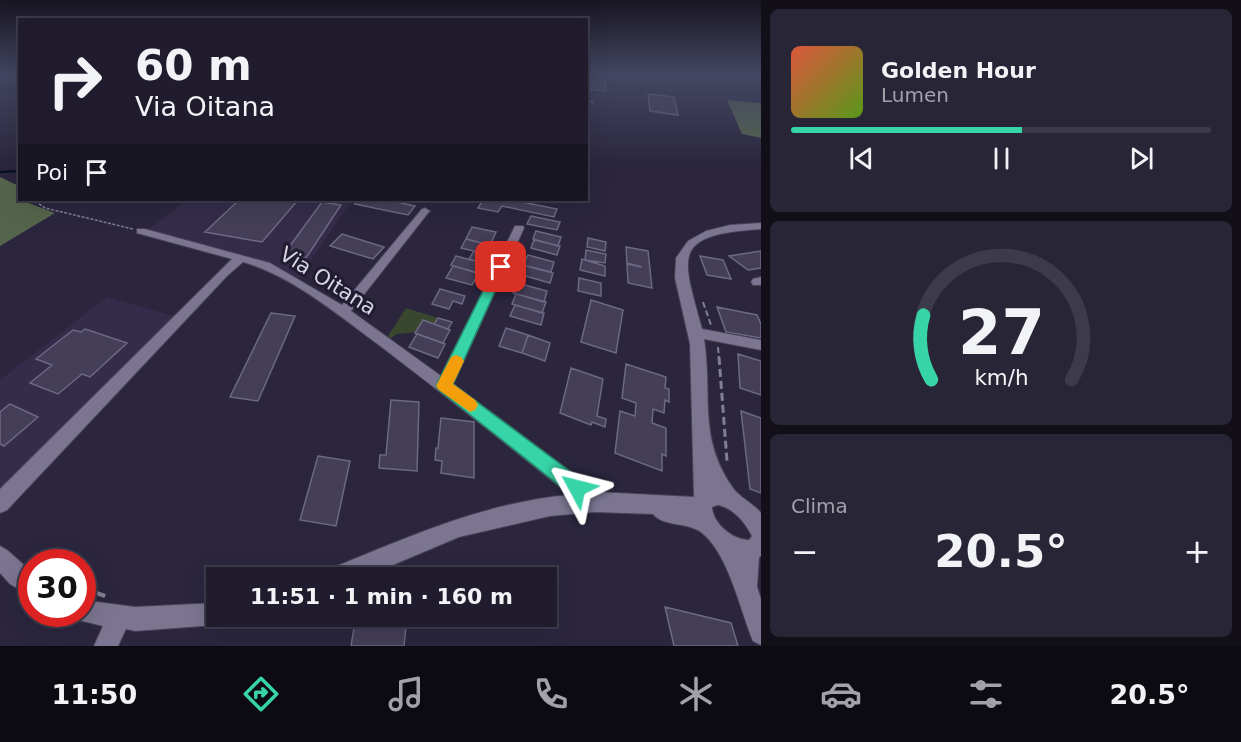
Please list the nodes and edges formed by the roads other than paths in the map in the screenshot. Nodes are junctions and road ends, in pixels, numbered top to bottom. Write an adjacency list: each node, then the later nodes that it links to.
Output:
1 (425, 211): 6 (street)
2 (761, 226): 7 (street)
3 (519, 228): 9 (street)
4 (141, 231): 5 (street, Via Oitana)
5 (241, 258): 6 (street, Via Oitana); 13 (street)
6 (343, 312): 9 (street, Via Oitana)
7 (696, 333): 8 (street); 10 (street)
8 (761, 345)
9 (444, 386): 12 (street, Via Oitana)
10 (702, 442): 11 (street); 14 (street)
11 (729, 499): 14 (street); 15 (street)
12 (596, 502): 14 (street); 19 (street)
13 (0, 503)
14 (703, 510): 16 (street)
15 (759, 524)
16 (722, 541): 17 (street); 21 (street)
17 (755, 546): 21 (street)
18 (0, 557): 20 (street)
19 (361, 567)
20 (18, 576)
21 (754, 592): 25 (street)
22 (96, 613): 24 (street)
23 (206, 615): 24 (street)
24 (120, 617): 26 (street)
25 (761, 633)
26 (106, 646)

